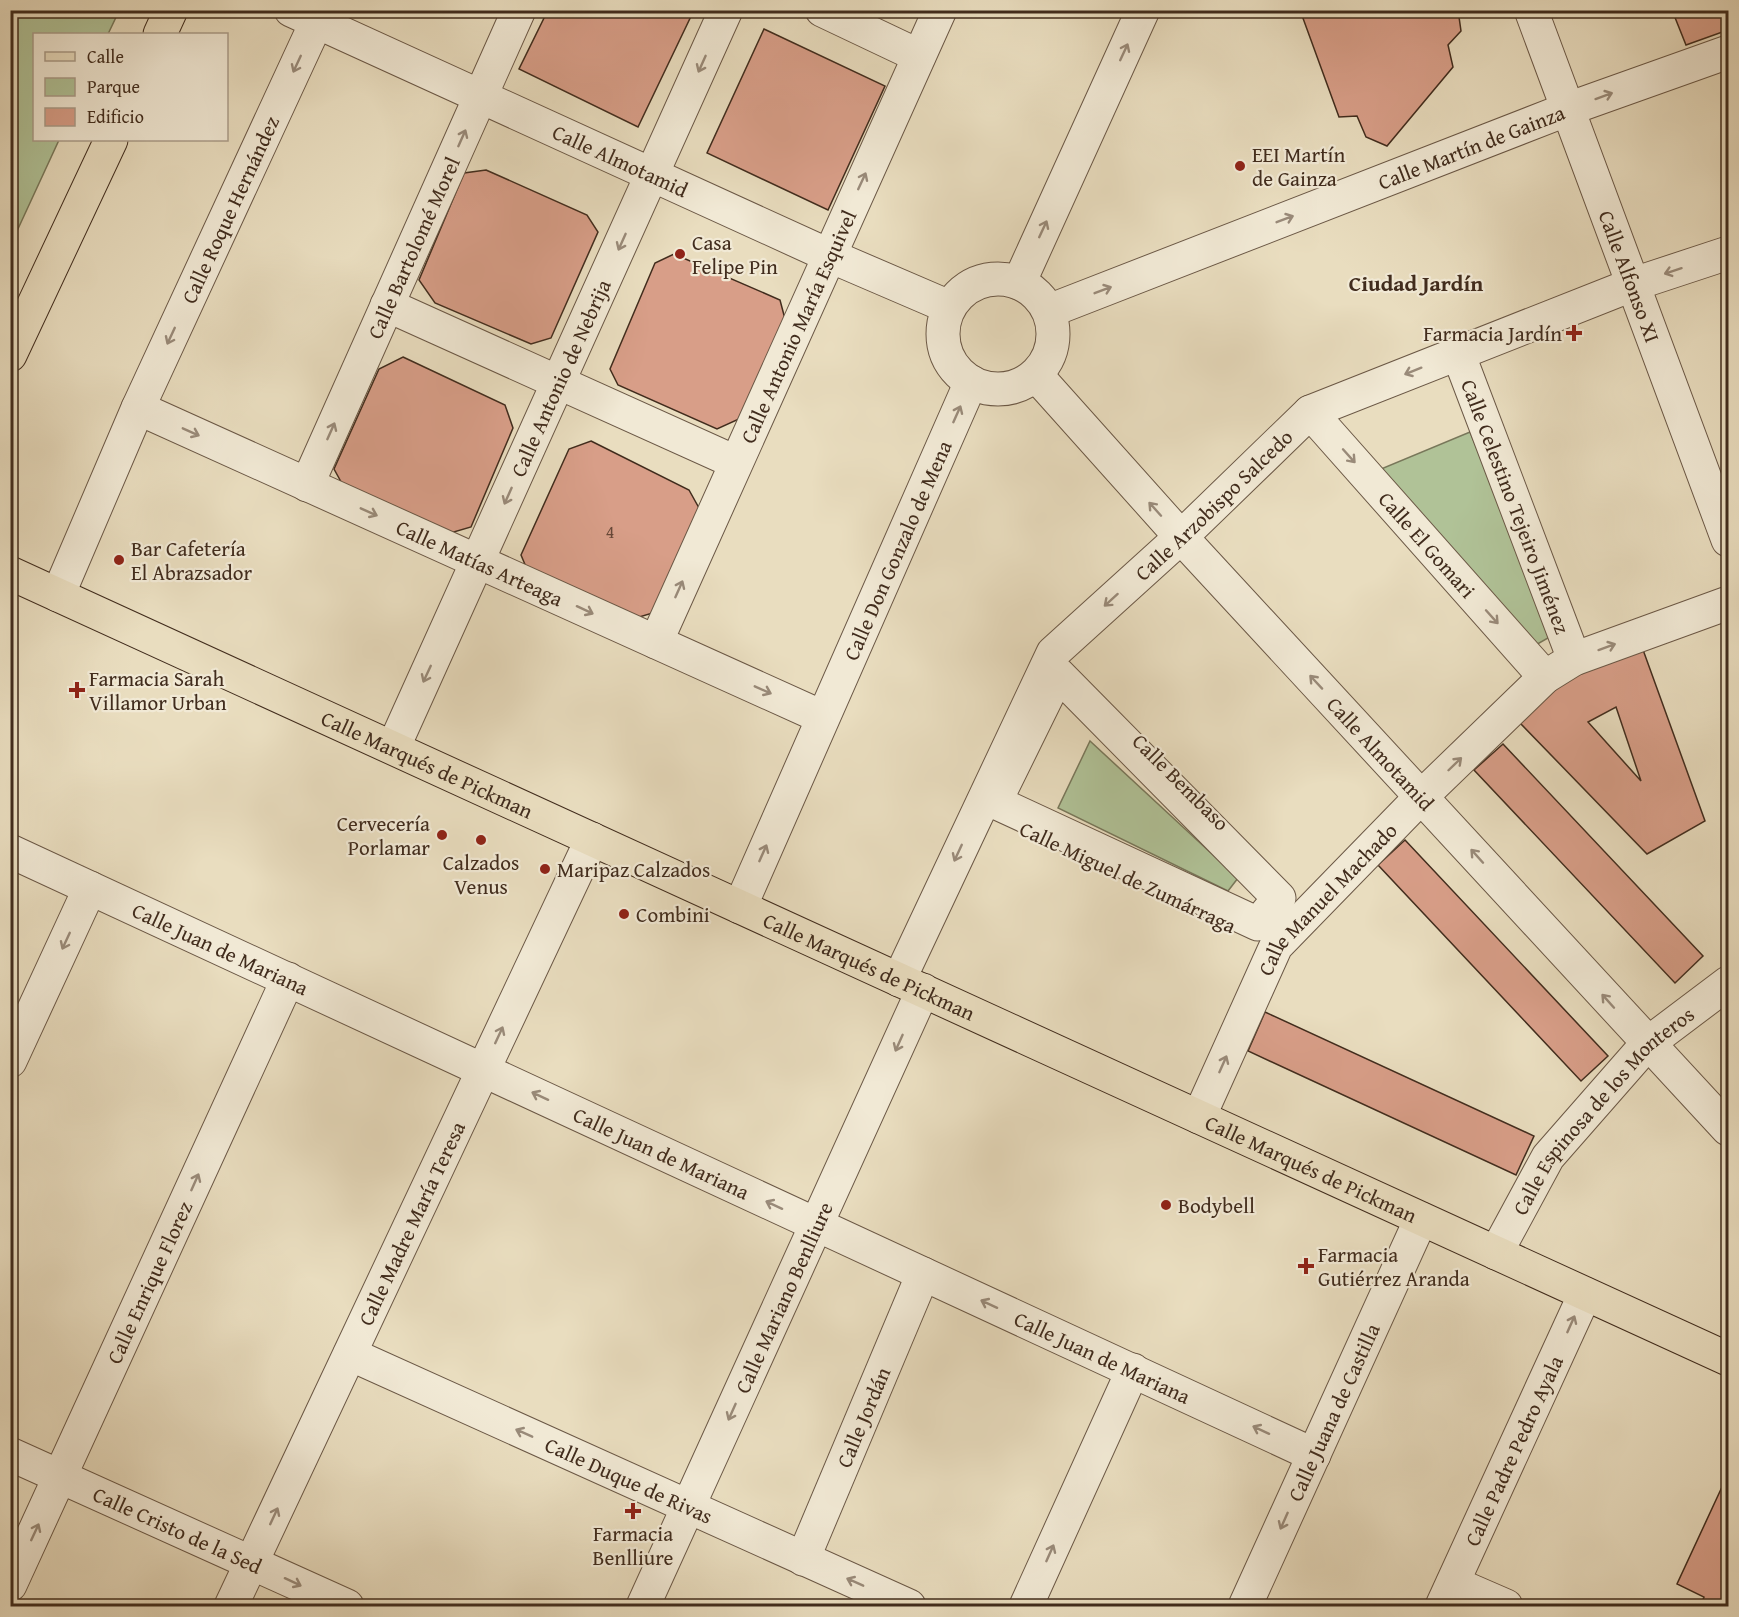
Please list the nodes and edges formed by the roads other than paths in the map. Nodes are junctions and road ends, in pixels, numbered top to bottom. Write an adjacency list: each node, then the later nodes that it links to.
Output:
1 (171, 10): 9 (main road)
2 (519, 10): 12 (street, Calle Bartolomé Morel)
3 (726, 10): 15 (street, Calle Antonio de Nebrija, one-way to 15)
4 (822, 10): 11 (street)
5 (940, 10): 11 (street, Calle Antonio María Esquivel)
6 (1143, 10): 18 (street, one-way to 6)
7 (1531, 10): 13 (street, Calle Alfonso XI)
8 (310, 14): 12 (street, Calle Almotamid); 28 (street, Calle Roque Hernández, one-way to 28)
9 (160, 33)
10 (1728, 52): 13 (street, Calle Martín de Gainza, one-way to 10)
11 (919, 56): 17 (street, Calle Antonio María Esquivel, one-way to 11)
12 (481, 98): 15 (street, Calle Almotamid); 20 (street, Calle Bartolomé Morel, one-way to 12)
13 (1568, 109): 19 (street, Calle Alfonso XI); 22 (street, Calle Martín de Gainza, one-way to 13)
14 (111, 141): 24 (main road)
15 (652, 175): 17 (street, Calle Almotamid); 27 (street, Calle Antonio de Nebrija, one-way to 27)
16 (1728, 253): 19 (street, Calle Arzobispo Salcedo, one-way to 19)
17 (828, 255): 21 (street, Calle Almotamid); 30 (street, Calle Antonio María Esquivel)
18 (1019, 283): 21 (street); 22 (street)
19 (1634, 284): 23 (street, Calle Arzobispo Salcedo); 33 (street, Calle Alfonso XI)
20 (387, 305): 27 (street); 31 (street, Calle Bartolomé Morel, one-way to 20)
21 (949, 307): 26 (street)
22 (1049, 311): 25 (street)
23 (1458, 353): 29 (street, Calle Arzobispo Salcedo, one-way to 29); 40 (street, Calle Celestino Tejeiro Jiménez)
24 (10, 355)
25 (1036, 375): 26 (street); 32 (street, Calle Almotamid, one-way to 25)
26 (971, 382): 42 (street, Calle Don Gonzalo de Mena, one-way to 26)
27 (559, 383): 30 (street); 34 (street, Calle Antonio de Nebrija, one-way to 34)
28 (138, 408): 31 (street, Calle Matías Arteaga, one-way to 31); 36 (street, Calle Roque Hernández)
29 (1310, 412): 32 (street, Calle Arzobispo Salcedo); 41 (street, Calle El Gomari, one-way to 41)
30 (735, 462): 38 (street, Calle Antonio María Esquivel, one-way to 30)
31 (307, 485): 34 (street, Calle Matías Arteaga, one-way to 34)
32 (1181, 537): 39 (street, Calle Arzobispo Salcedo, one-way to 39); 44 (street, Calle Almotamid, one-way to 32)
33 (1728, 540)
34 (479, 561): 38 (street, Calle Matías Arteaga, one-way to 38); 43 (street, Calle Antonio de Nebrija, one-way to 43)
35 (10, 573): 36 (main road, Calle Marqués de Pickman)
36 (58, 594): 43 (main road, Calle Marqués de Pickman)
37 (1728, 603): 40 (street, Calle Manuel Machado, one-way to 37)
38 (656, 642): 42 (street, Calle Matías Arteaga, one-way to 42)
39 (1053, 653): 45 (street, Calle Arzobispo Salcedo); 50 (street, Calle Bembaso)
40 (1574, 659): 41 (street, Calle Manuel Machado)
41 (1545, 677): 44 (street, Calle Manuel Machado, one-way to 41)
42 (822, 717): 49 (street, Calle Don Gonzalo de Mena, one-way to 42)
43 (394, 746): 46 (main road, Calle Marqués de Pickman)
44 (1422, 796): 50 (street, Calle Manuel Machado); 55 (street, Calle Almotamid, one-way to 44)
45 (980, 808): 51 (street, Calle Miguel de Zumárraga); 54 (street, Calle Arzobispo Salcedo, one-way to 54)
46 (592, 838): 49 (main road, Calle Marqués de Pickman); 57 (street, Calle Madre María Teresa, one-way to 46)
47 (10, 851): 48 (street, Calle Juan de Mariana)
48 (90, 888): 52 (street, Calle Juan de Mariana); 56 (street, one-way to 56)
49 (740, 907): 54 (main road, Calle Marqués de Pickman)
50 (1309, 912): 51 (street, Calle Manuel Machado)
51 (1267, 935): 51 (street); 58 (street, Calle Manuel Machado, one-way to 51)
52 (288, 979): 57 (street, Calle Juan de Mariana); 70 (street, Calle Enrique Florez, one-way to 52)
53 (1728, 983): 55 (street, Calle Espinosa de los Monteros)
54 (911, 985): 58 (main road, Calle Marqués de Pickman); 61 (street, Calle Mariano Benlliure, one-way to 61)
55 (1647, 1044): 59 (street, Calle Almotamid); 62 (street, Calle Espinosa de los Monteros)
56 (10, 1061)
57 (483, 1070): 61 (street, Calle Juan de Mariana, one-way to 57); 65 (street, Calle Madre María Teresa)
58 (1198, 1117): 60 (main road, Calle Marqués de Pickman)
59 (1728, 1129)
60 (1421, 1219): 62 (main road, Calle Marqués de Pickman); 69 (street, Calle Juana de Castilla)
61 (816, 1224): 63 (street, Calle Juan de Mariana); 71 (street, Calle Mariano Benlliure, one-way to 71)
62 (1496, 1253): 64 (main road, Calle Marqués de Pickman)
63 (923, 1274): 67 (street, Calle Juan de Mariana, one-way to 63); 72 (street, Calle Jordán)
64 (1585, 1294): 66 (main road, Calle Marqués de Pickman); 75 (street, Calle Padre Pedro Ayala, one-way to 64)
65 (350, 1354): 71 (street, Calle Duque de Rivas, one-way to 65); 73 (street, Calle Madre María Teresa, one-way to 65)
66 (1728, 1359)
67 (1133, 1370): 69 (street, Calle Juan de Mariana, one-way to 67); 80 (street, one-way to 67)
68 (10, 1454): 70 (street, Calle Cristo de la Sed)
69 (1314, 1455): 81 (street, Calle Juana de Castilla, one-way to 81)
70 (61, 1477): 73 (street, Calle Cristo de la Sed); 74 (street, Calle Enrique Florez, one-way to 70)
71 (688, 1507): 72 (street, Calle Duque de Rivas); 78 (street, Calle Mariano Benlliure)
72 (803, 1559): 79 (street, Calle Duque de Rivas, one-way to 72)
73 (251, 1563): 76 (street, Calle Madre María Teresa); 77 (street, Calle Cristo de la Sed, one-way to 77)
74 (10, 1585)
75 (1448, 1595): 82 (street)
76 (231, 1606)
77 (347, 1606)
78 (643, 1606)
79 (909, 1606)
80 (1026, 1606)
81 (1245, 1606)
82 (1506, 1606)

